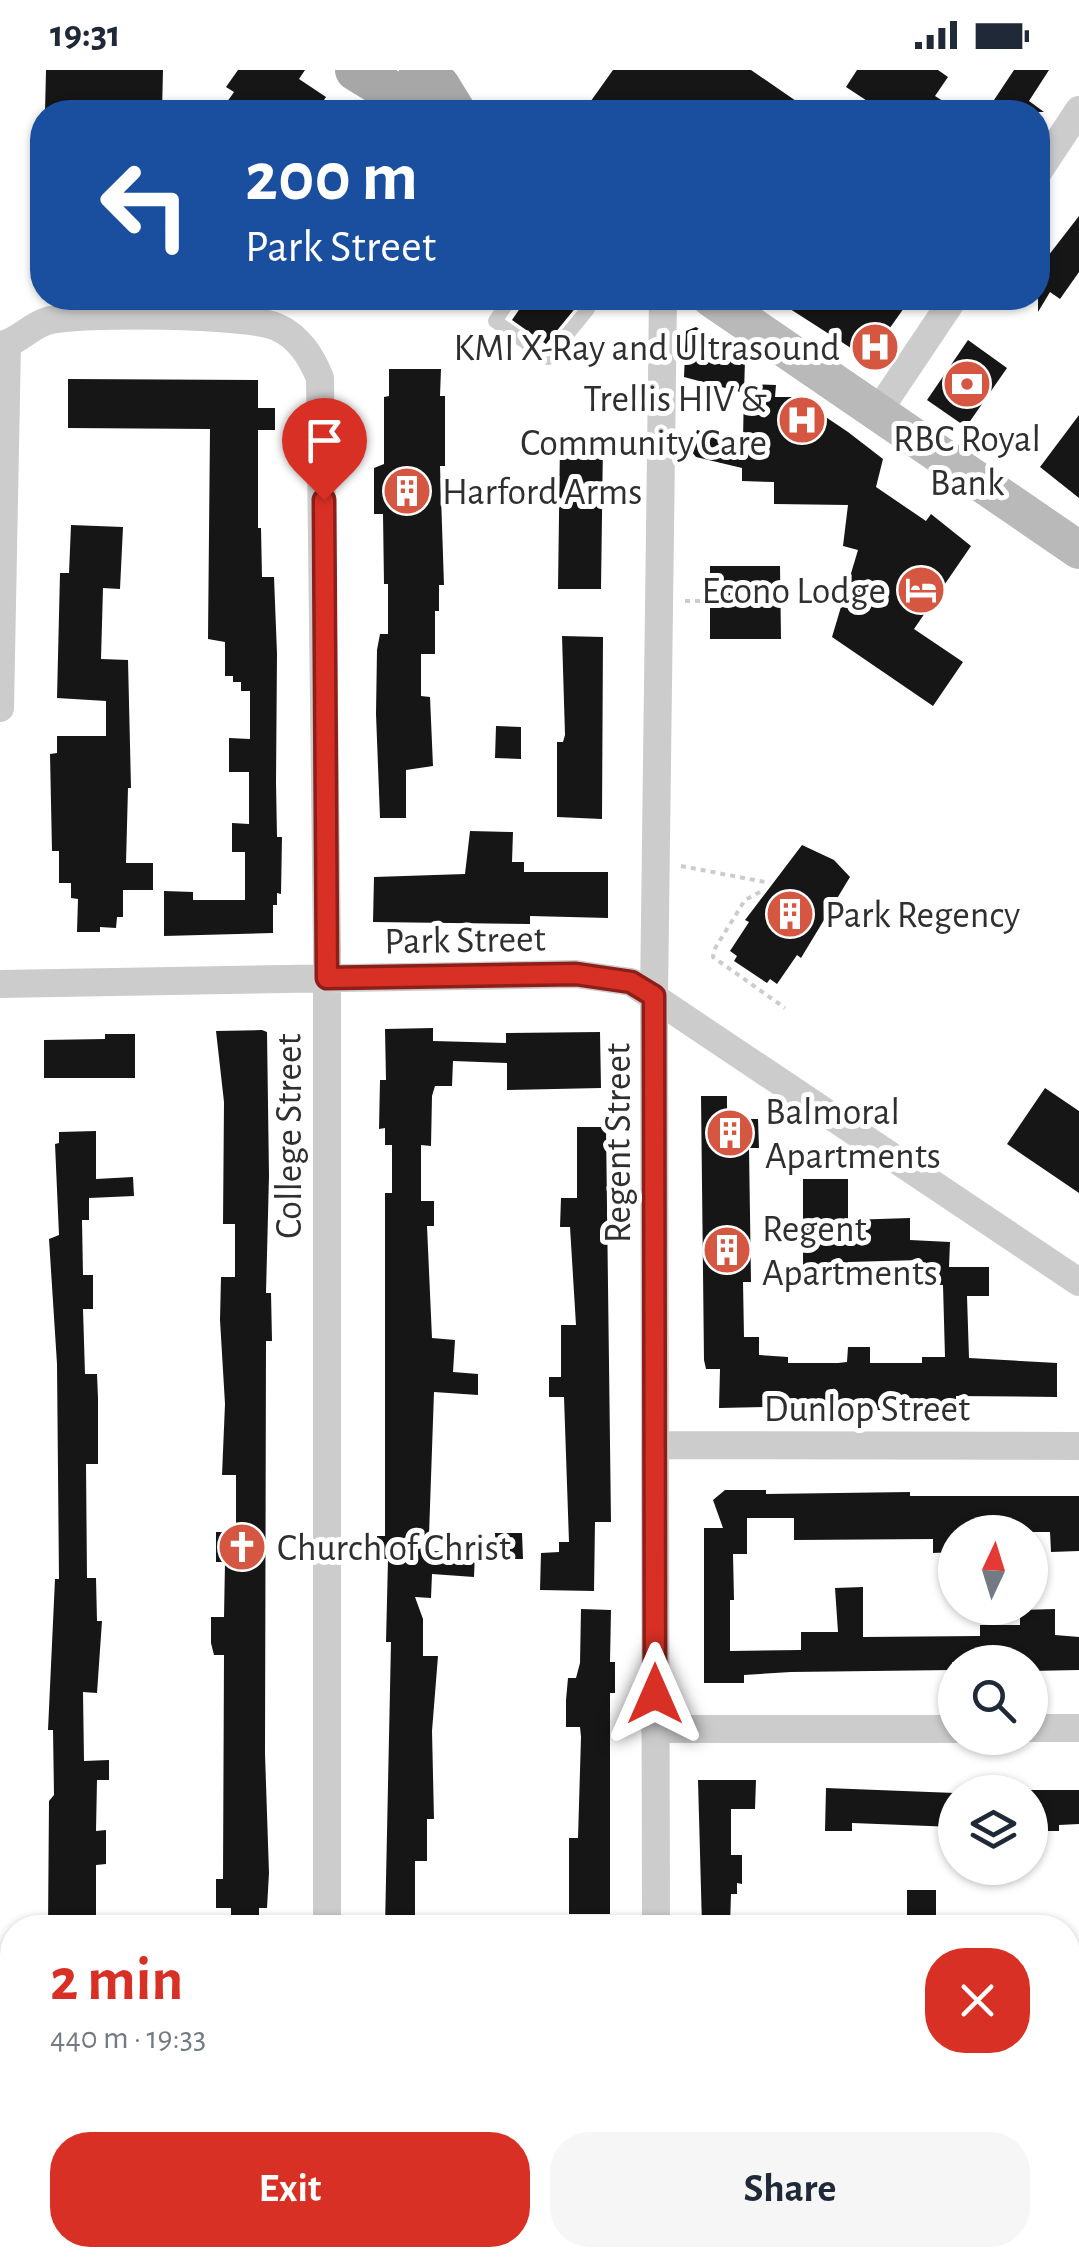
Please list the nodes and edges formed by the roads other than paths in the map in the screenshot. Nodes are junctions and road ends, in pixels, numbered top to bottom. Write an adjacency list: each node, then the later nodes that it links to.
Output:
1 (356, 70): 3 (main road)
2 (420, 70): 4 (main road)
3 (405, 100)
4 (448, 100)
5 (1079, 110): 6 (street)
6 (1050, 154)
7 (504, 310): 8 (lane)
8 (588, 310)
9 (662, 310): 18 (street, Regent Street)
10 (730, 310): 13 (main road)
11 (946, 310): 13 (street)
12 (4, 344): 15 (street); 16 (street, College Street)
13 (879, 410): 14 (main road)
14 (1079, 550)
15 (0, 708)
16 (327, 978): 17 (street, Park Street); 18 (street, Park Street); 26 (street, College Street)
17 (0, 984)
18 (654, 996): 19 (street, Park Street); 20 (street, Regent Street)
19 (1079, 1282)
20 (655, 1446): 21 (street, Dunlop Street); 25 (street, Regent Street)
21 (1079, 1446)
22 (938, 1728): 25 (street)
23 (1048, 1728): 24 (street)
24 (1079, 1728)
25 (656, 1729): 27 (street, Regent Street)
26 (327, 1915)
27 (656, 1915)

